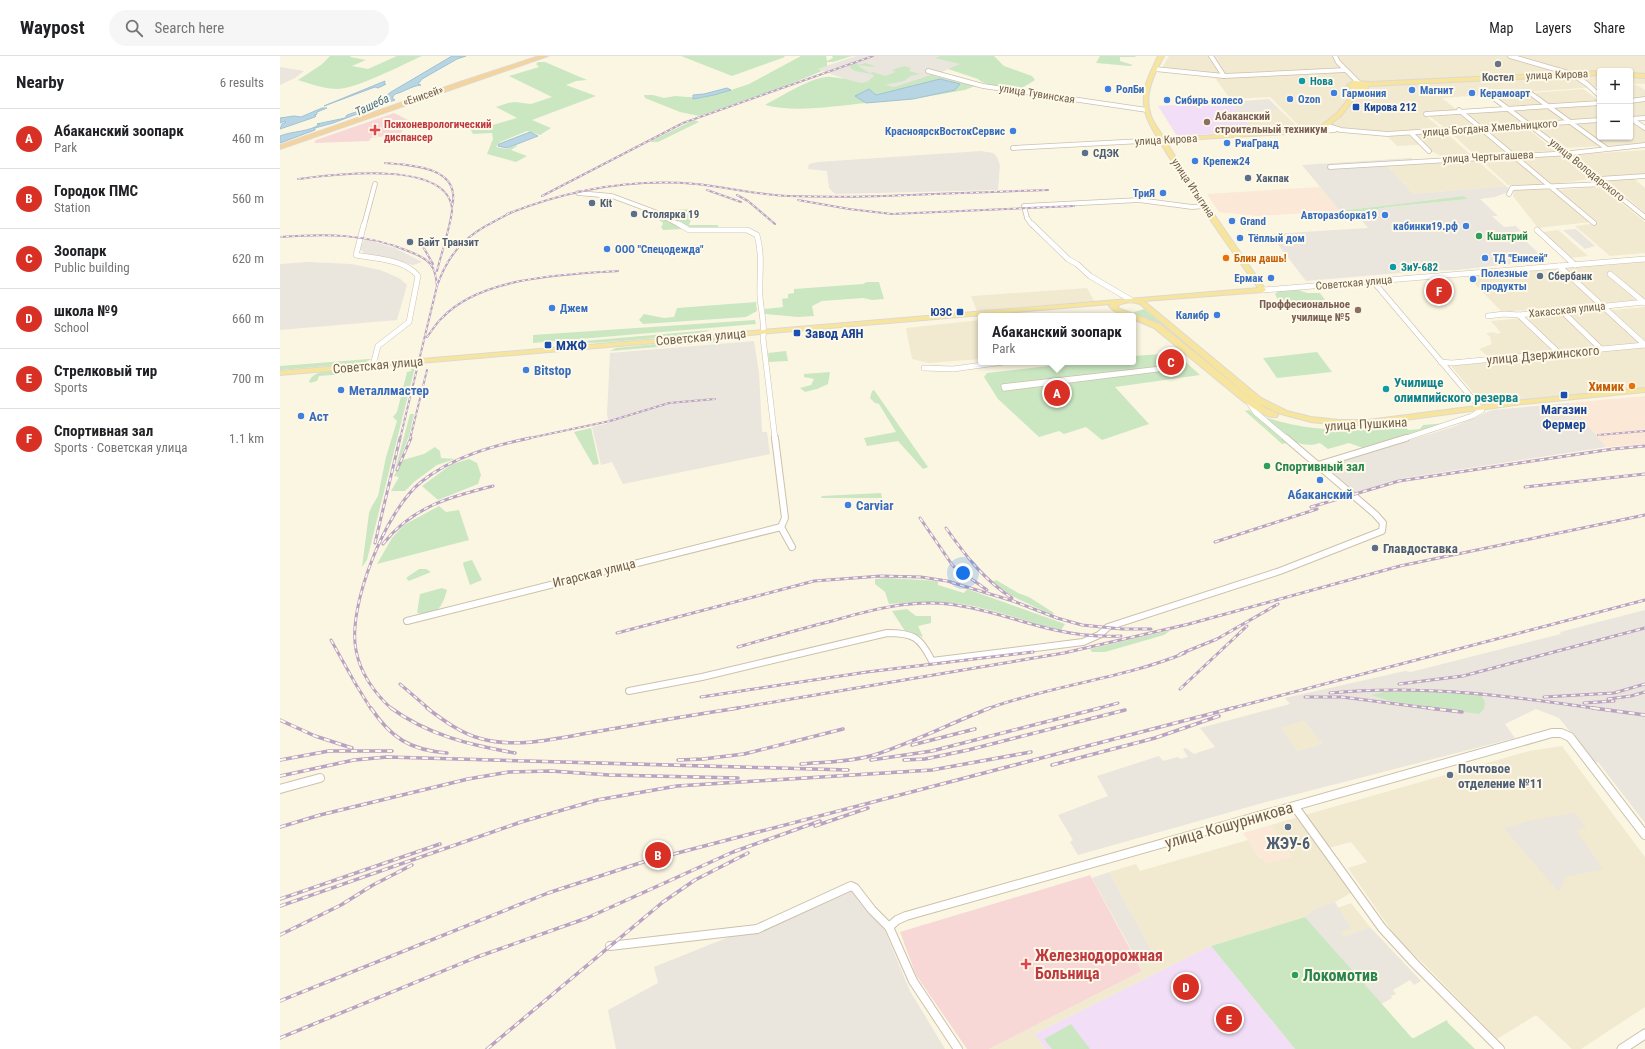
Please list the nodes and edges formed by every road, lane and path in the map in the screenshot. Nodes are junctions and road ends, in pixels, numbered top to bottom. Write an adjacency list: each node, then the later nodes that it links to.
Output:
1 (536, 56): 41 (highway, «Енисей»)
2 (545, 56): 41 (highway, «Енисей»)
3 (1161, 56): 7 (main road, улица Итыгина)
4 (1211, 56): 13 (street)
5 (1335, 56): 8 (street)
6 (1510, 56): 10 (street)
7 (1155, 69): 13 (street); 24 (main road, улица Итыгина)
8 (1346, 70): 13 (street); 15 (street)
9 (928, 71): 24 (street, улица Тувинская)
10 (1572, 74): 11 (main road, улица Кирова); 15 (main road, улица Кирова); 17 (street)
11 (1597, 74)
12 (1633, 75): 14 (main road)
13 (1224, 76)
14 (1645, 76)
15 (1359, 85): 32 (main road)
16 (1530, 93): 22 (street)
17 (1597, 94)
18 (1491, 96): 23 (street, улица Володарского)
19 (1645, 99): 20 (street)
20 (1633, 101)
21 (1597, 103): 22 (street)
22 (1550, 106): 23 (street); 31 (street)
23 (1507, 109): 25 (street); 33 (street, улица Володарского)
24 (1147, 110): 39 (main road, улица Итыгина)
25 (1460, 111): 26 (street); 35 (street)
26 (1426, 114)
27 (1633, 118): 28 (street)
28 (1645, 118)
29 (1597, 120): 31 (street, улица Богдана Хмельницкого)
30 (1633, 120): 34 (street)
31 (1570, 123): 33 (street, улица Богдана Хмельницкого); 43 (street)
32 (1328, 126): 36 (street); 37 (main road)
33 (1530, 126): 35 (street, улица Богдана Хмельницкого); 45 (street, улица Володарского)
34 (1645, 128)
35 (1481, 129): 38 (street, улица Богдана Хмельницкого); 46 (street)
36 (1341, 130): 37 (street); 38 (street, улица Богдана Хмельницкого)
37 (1320, 131): 39 (main road, улица Кирова)
38 (1411, 133): 44 (street)
39 (1161, 140): 42 (street, улица Кирова); 55 (main road, улица Итыгина)
40 (1645, 145): 43 (street, улица Чертыгашева)
41 (280, 146)
42 (1013, 148)
43 (1606, 148): 45 (street, улица Чертыгашева)
44 (1429, 151)
45 (1566, 153): 46 (street, улица Чертыгашева); 49 (street, улица Володарского)
46 (1513, 155): 47 (street, улица Чертыгашева); 52 (street)
47 (1330, 167)
48 (1645, 176): 49 (street)
49 (1598, 180): 51 (street, улица Володарского)
50 (375, 184): 89 (street)
51 (1604, 184): 52 (street); 56 (street, улица Володарского)
52 (1549, 186): 54 (street); 57 (street)
53 (578, 193): 84 (street)
54 (1509, 194)
55 (1205, 206): 66 (main road, улица Итыгина); 68 (street)
56 (1645, 217)
57 (1594, 223)
58 (1537, 230): 61 (street)
59 (1638, 259): 60 (street, Советская улица); 61 (street, Советская улица); 62 (street)
60 (1645, 259)
61 (1575, 265): 63 (street, Советская улица)
62 (1645, 265)
63 (1559, 266): 65 (street, Советская улица); 73 (street)
64 (1610, 274): 71 (street)
65 (1373, 281): 66 (street, Советская улица); 88 (street)
66 (1263, 290): 67 (main road, Советская улица)
67 (1178, 297): 68 (main road, Советская улица); 70 (main road)
68 (1133, 300): 69 (main road, Советская улица); 72 (main road, улица Пушкина)
69 (1122, 301): 74 (main road, Советская улица); 75 (main road)
70 (1153, 302): 72 (main road); 82 (main road)
71 (1645, 302): 73 (street, Хакасская улица)
72 (1145, 305): 75 (main road); 82 (main road, улица Пушкина)
73 (1604, 306): 76 (street, Хакасская улица); 85 (street)
74 (1066, 307): 75 (main road, улица Пушкина); 77 (main road, Советская улица)
75 (1119, 311): 78 (main road, улица Пушкина)
76 (1562, 311): 80 (street, Хакасская улица); 86 (street)
77 (990, 313)
78 (1124, 313)
79 (978, 314): 84 (main road, Советская улица)
80 (1519, 315): 81 (street, Хакасская улица); 87 (street)
81 (1488, 316)
82 (1159, 317): 98 (main road, улица Пушкина)
83 (1136, 318): 97 (main road, улица Пушкина)
84 (764, 331): 89 (main road, Советская улица); 100 (street)
85 (1645, 345): 86 (street, улица Дзержинского)
86 (1601, 349): 87 (street, улица Дзержинского)
87 (1559, 353): 88 (street, улица Дзержинского)
88 (1441, 362): 98 (street)
89 (373, 365): 94 (main road, Советская улица)
90 (986, 365): 92 (street)
91 (1181, 366): 93 (street)
92 (924, 368)
93 (1172, 368): 93 (street)
94 (280, 373)
95 (1645, 390): 98 (main road, улица Пушкина)
96 (1645, 394): 98 (main road, улица Пушкина)
97 (1247, 400): 98 (main road, улица Пушкина); 99 (street)
98 (1481, 408): 99 (street)
99 (1318, 465): 103 (street)
100 (781, 527): 101 (street); 102 (street, Игарская улица)
101 (792, 547)
102 (408, 621)
103 (629, 691)
104 (320, 778): 105 (street)
105 (280, 789)
106 (1295, 806): 107 (street, улица Кошурникова); 108 (street, улица Кошурникова); 112 (street)
107 (1645, 836)
108 (889, 927): 109 (street); 111 (street)
109 (610, 946)
110 (1645, 1034): 113 (street)
111 (958, 1049)
112 (1500, 1049)
113 (1622, 1049)

